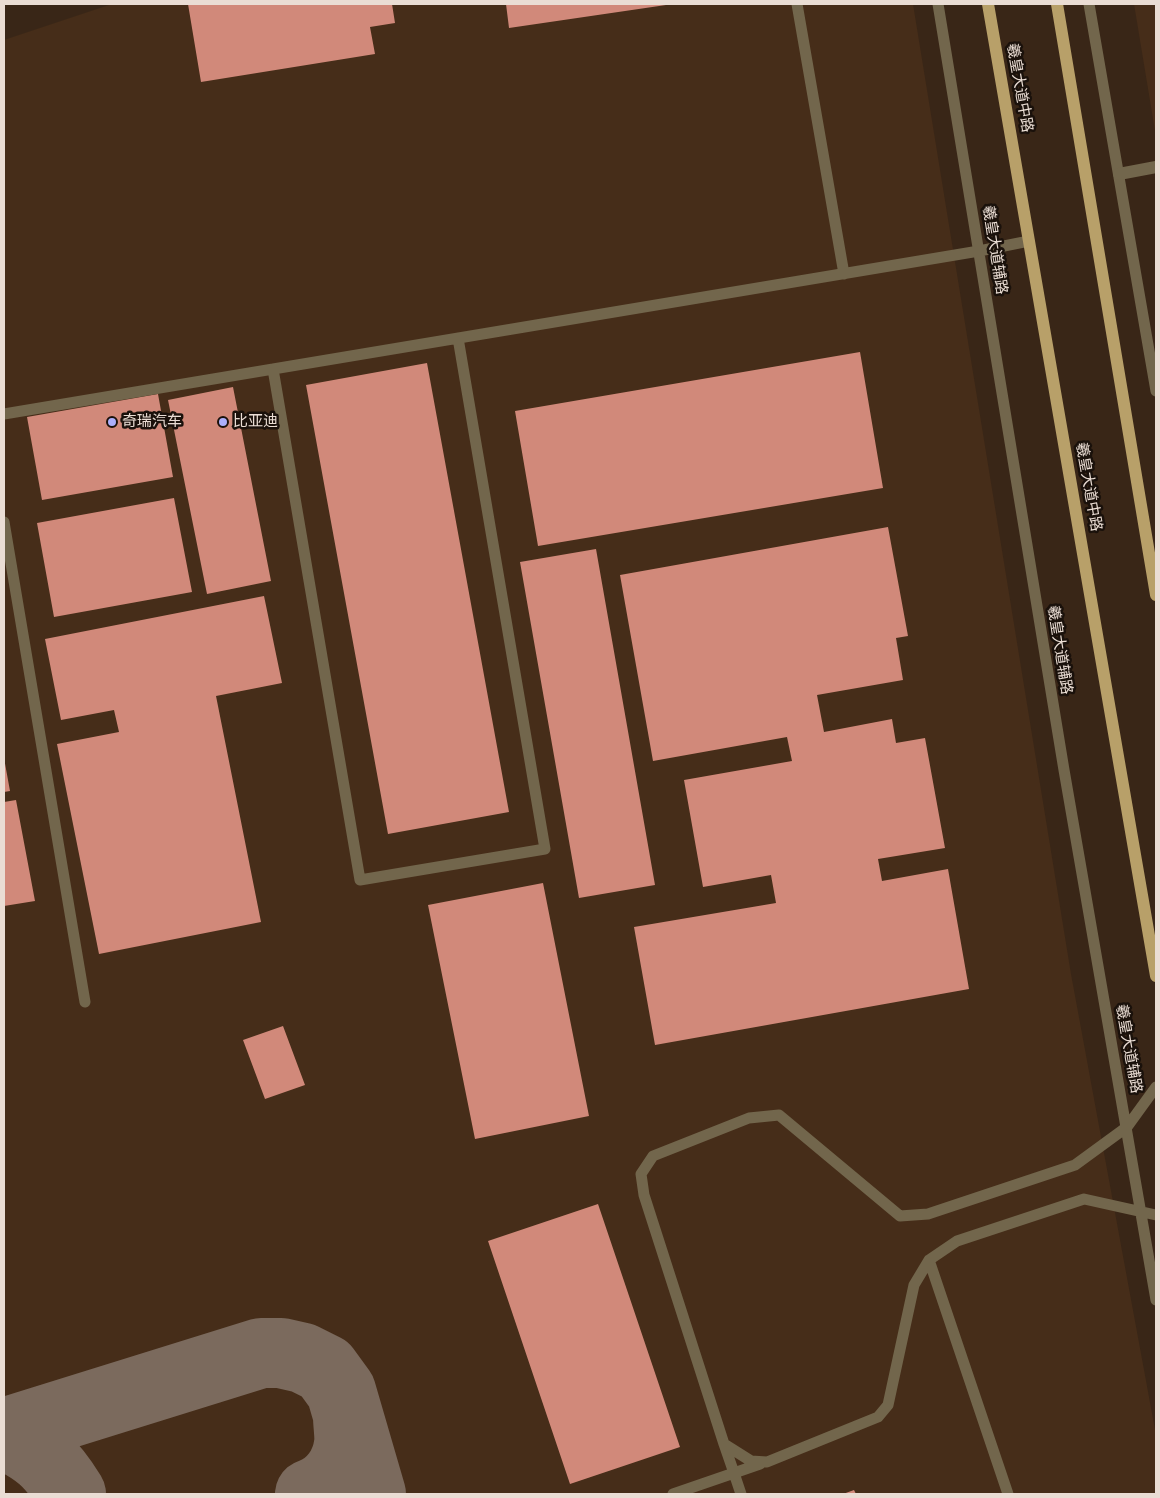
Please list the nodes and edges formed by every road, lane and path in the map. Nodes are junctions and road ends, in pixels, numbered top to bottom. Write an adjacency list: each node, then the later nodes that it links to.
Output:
1 (797, 4): 10 (lane)
2 (938, 4): 9 (lane, 羲皇大道辅路)
3 (988, 4): 8 (main road, 羲皇大道中路)
4 (1057, 4): 16 (main road)
5 (1089, 4): 7 (lane)
6 (1156, 167): 7 (street)
7 (1119, 174): 13 (lane)
8 (1030, 242): 9 (lane); 17 (main road, 羲皇大道中路)
9 (979, 251): 10 (lane); 20 (lane, 羲皇大道辅路)
10 (844, 274): 11 (lane)
11 (458, 338): 12 (lane); 12 (lane)
12 (273, 369): 14 (lane)
13 (1156, 391)
14 (4, 414)
15 (4, 522): 18 (lane)
16 (1156, 595)
17 (1156, 976)
18 (85, 1002)
19 (1156, 1087): 20 (lane)
20 (1126, 1127): 21 (lane, 羲皇大道辅路); 25 (lane)
21 (1140, 1211): 22 (lane); 23 (lane); 24 (lane, 羲皇大道辅路)
22 (1156, 1216)
23 (929, 1260): 26 (lane); 30 (lane)
24 (1156, 1300)
25 (724, 1444): 26 (lane); 27 (lane)
26 (767, 1462): 27 (lane)
27 (734, 1473): 28 (lane); 29 (lane)
28 (673, 1494)
29 (742, 1494)
30 (1008, 1494)

